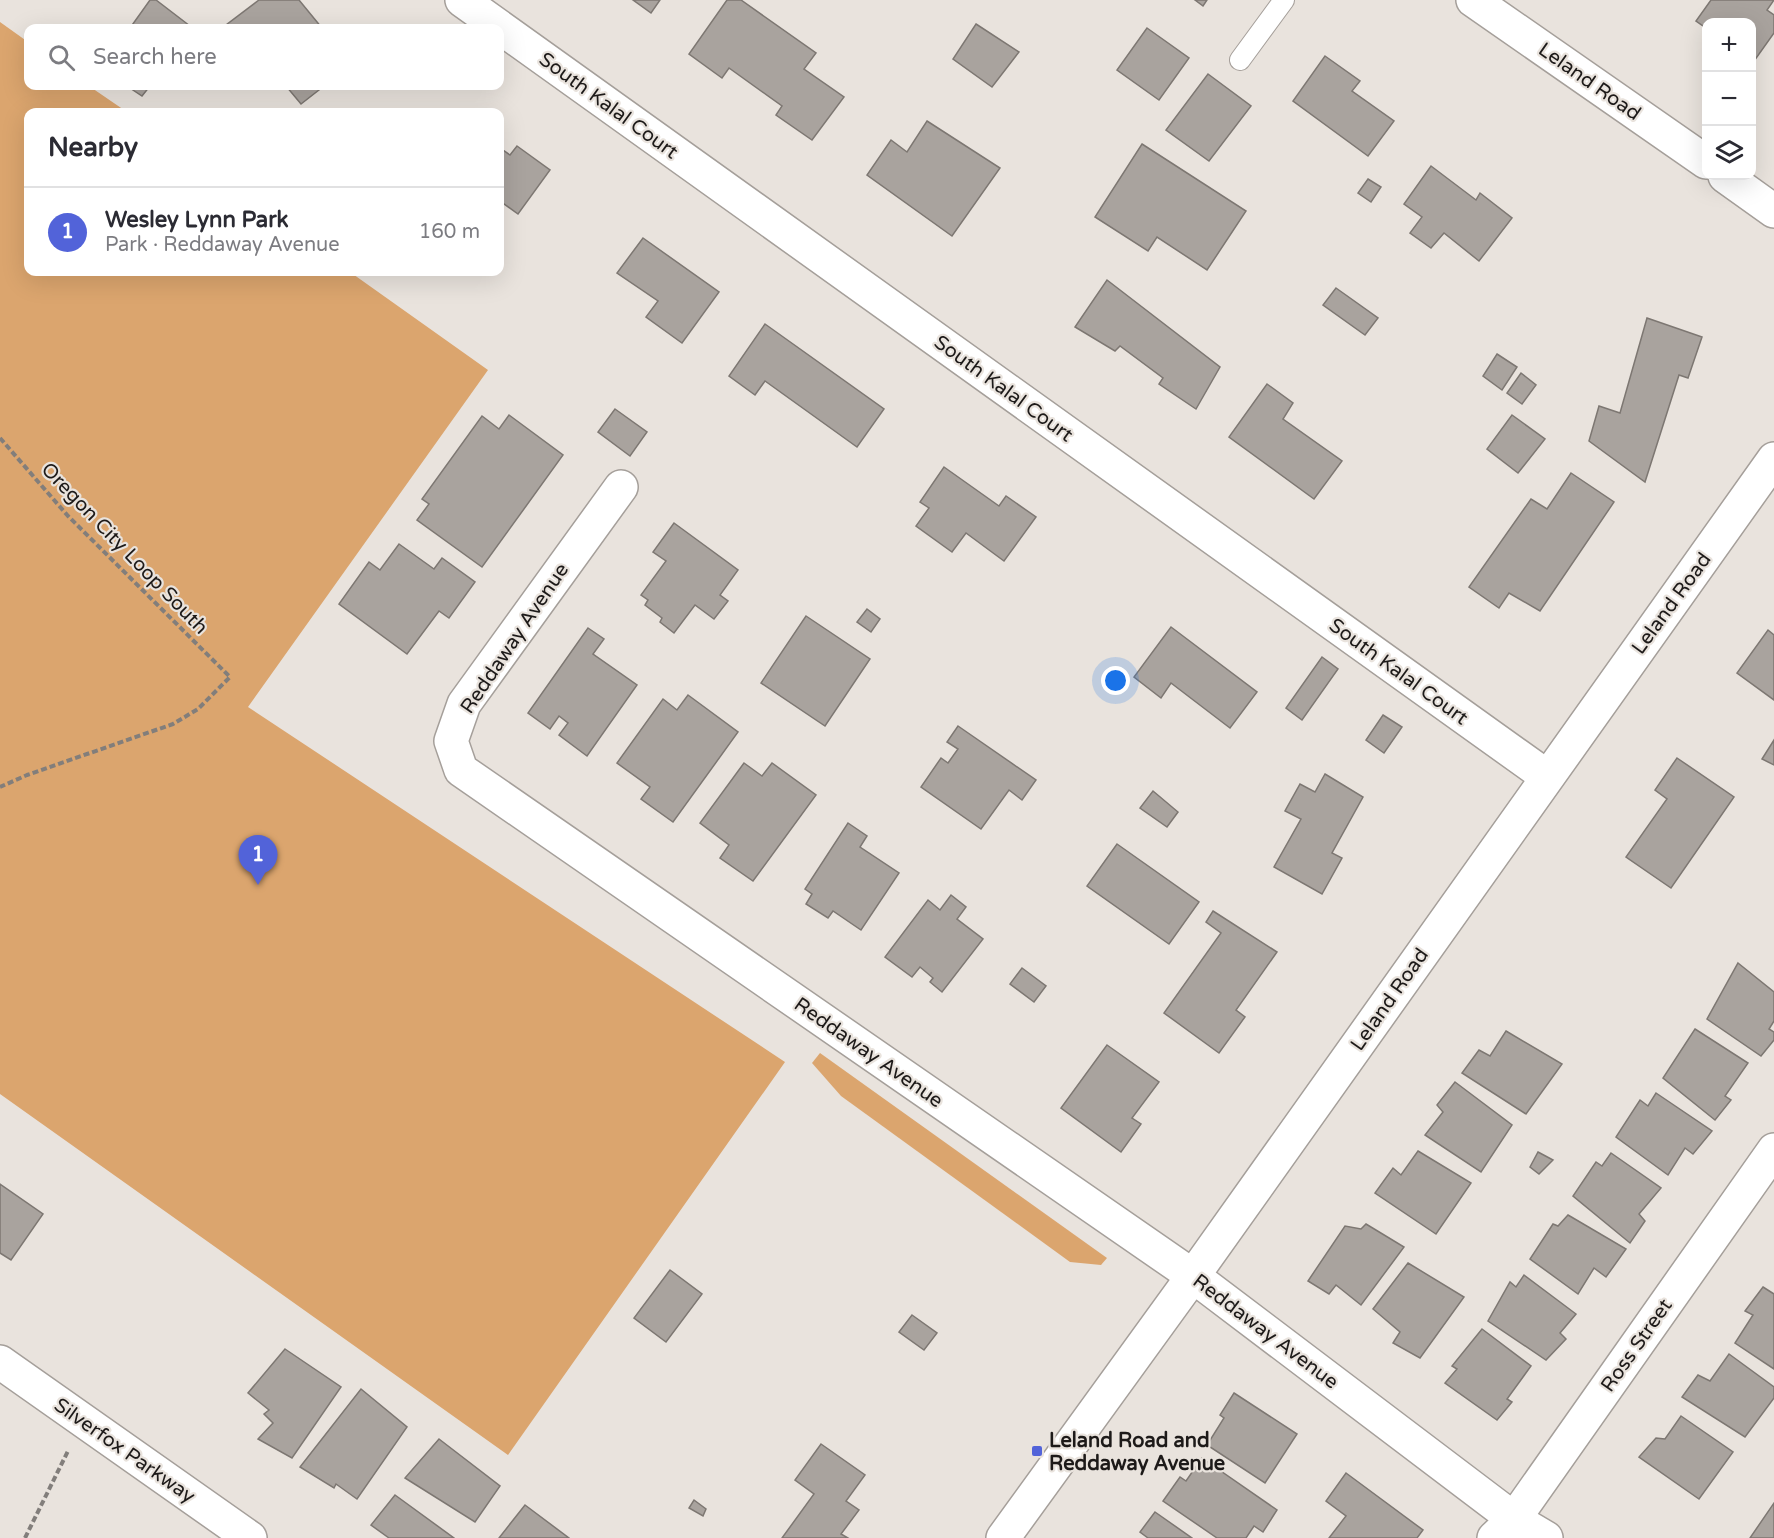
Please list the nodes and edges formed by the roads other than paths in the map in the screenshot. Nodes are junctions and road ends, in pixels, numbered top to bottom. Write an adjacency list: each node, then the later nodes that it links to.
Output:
1 (462, 0): 4 (street, South Kalal Court)
2 (1284, 0): 6 (lane)
3 (1473, 0): 7 (street, Leland Road)
4 (496, 24)
5 (504, 30): 12 (street, South Kalal Court)
6 (1240, 60)
7 (1702, 159)
8 (1731, 180): 9 (street)
9 (1774, 211)
10 (1774, 459): 12 (street, Leland Road)
11 (621, 487): 14 (street, Reddaway Avenue)
12 (1546, 776): 14 (street, Leland Road)
13 (1774, 1150): 16 (street, Ross Street)
14 (1193, 1276): 16 (street, Reddaway Avenue); 18 (street, Leland Road)
15 (0, 1362): 17 (street, Silverfox Parkway)
16 (1504, 1528): 19 (street, Reddaway Avenue)
17 (250, 1538)
18 (1003, 1538)
19 (1545, 1538)

